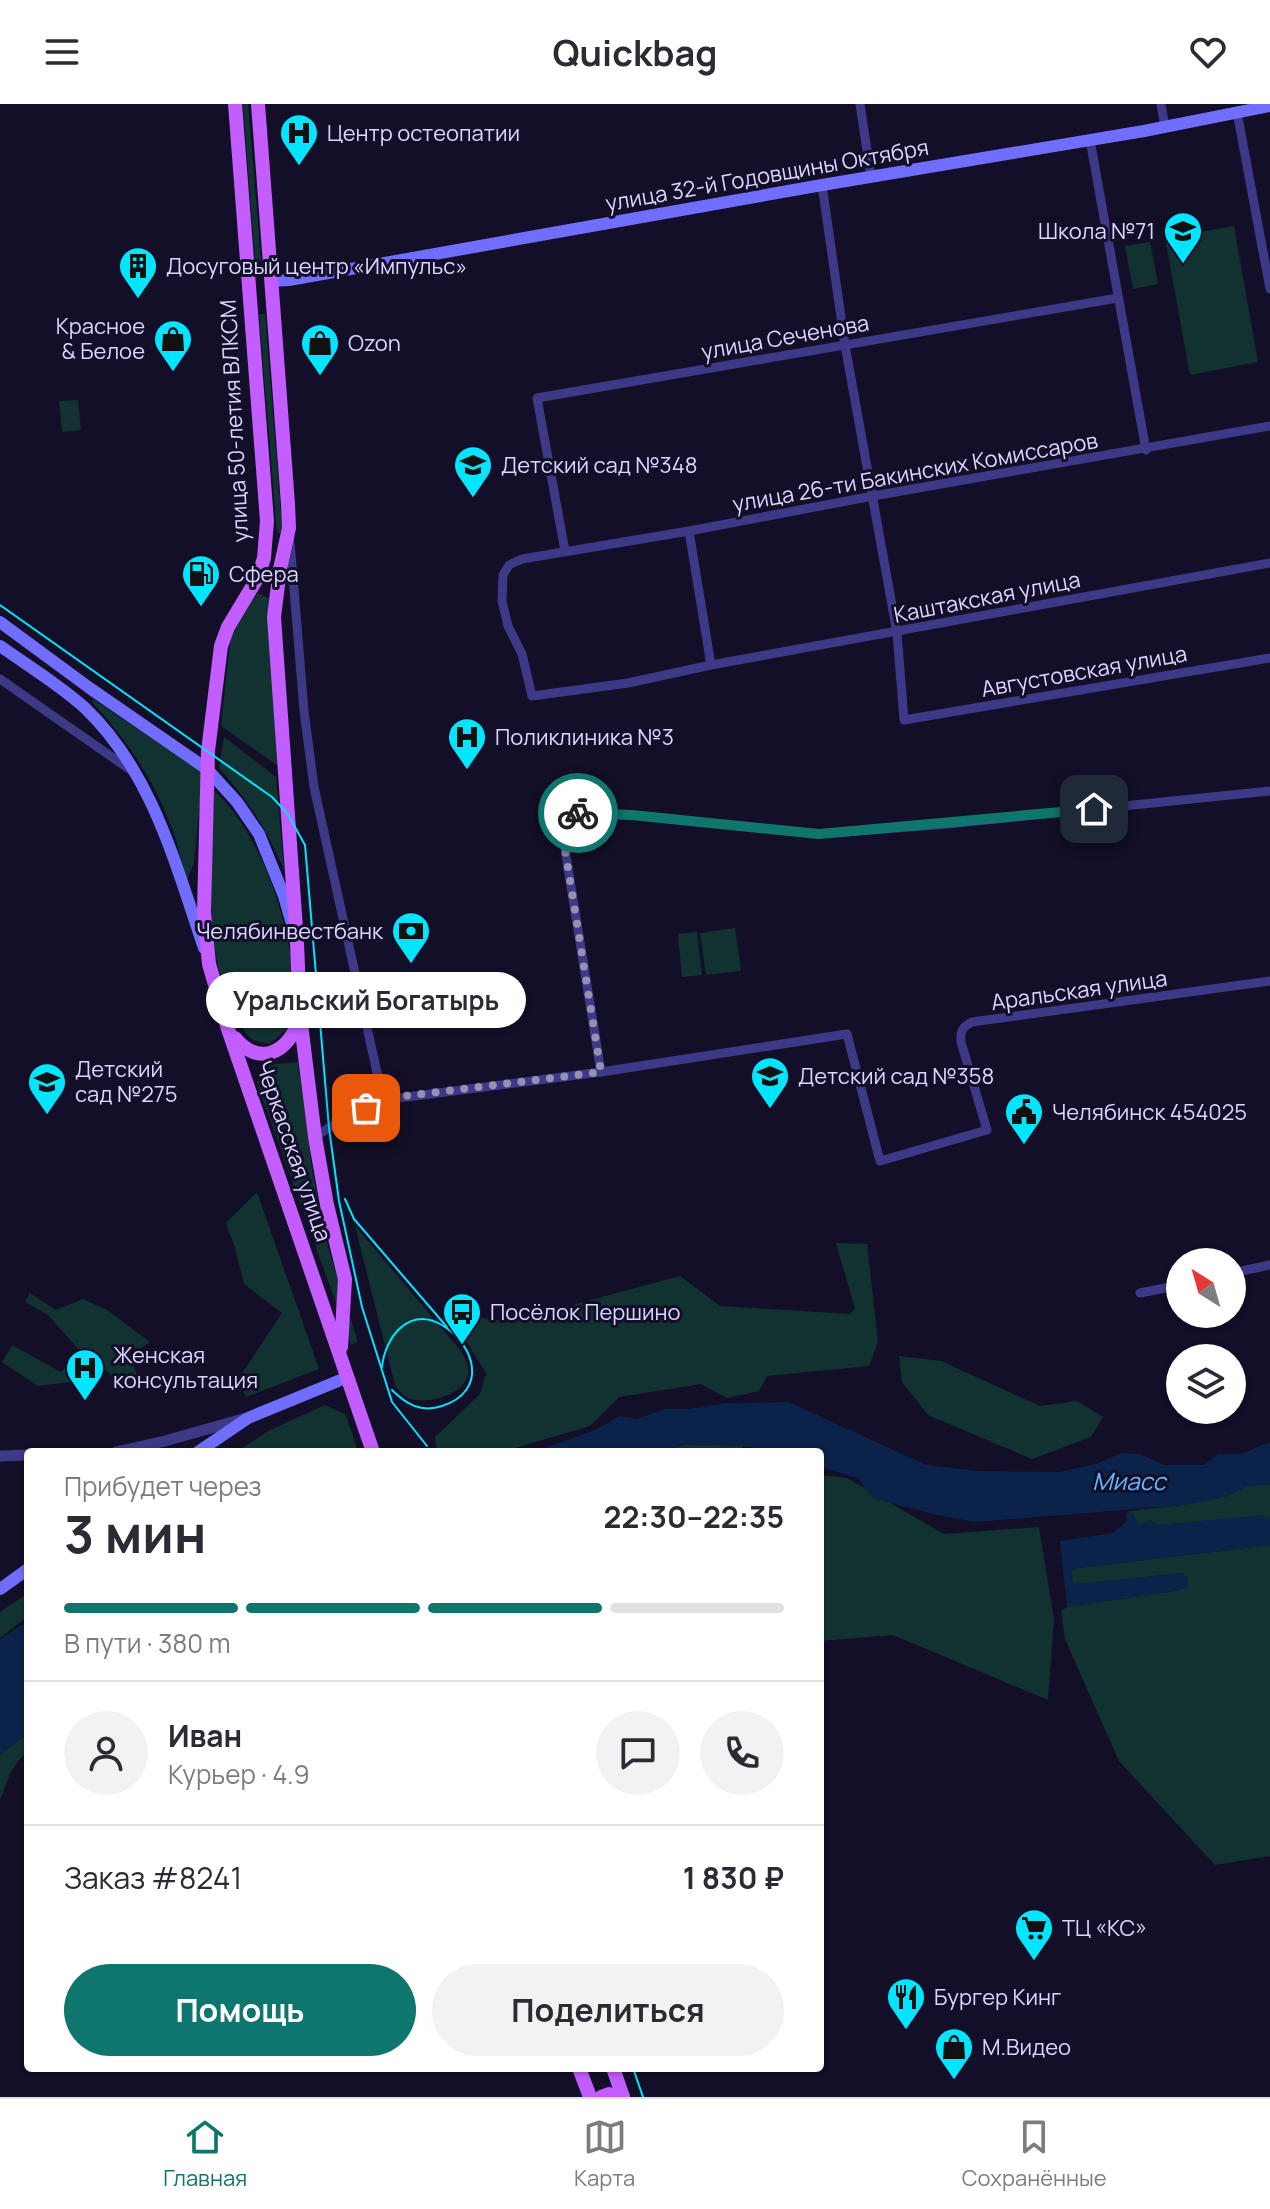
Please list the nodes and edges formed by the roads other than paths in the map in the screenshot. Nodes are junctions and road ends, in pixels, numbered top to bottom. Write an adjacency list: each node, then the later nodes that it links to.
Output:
1 (235, 104): 13 (main road, улица 50-летия ВЛКСМ)
2 (258, 104): 12 (main road, улица 50-летия ВЛКСМ)
3 (860, 104): 9 (street)
4 (1161, 104): 7 (street)
5 (1270, 106): 6 (main road, улица 32-й Годовщины Октября)
6 (1237, 112): 7 (main road, улица 32-й Годовщины Октября); 11 (street)
7 (1165, 127): 8 (main road, улица 32-й Годовщины Октября)
8 (1090, 140): 9 (main road, улица 32-й Годовщины Октября); 15 (street)
9 (871, 177): 10 (main road, улица 32-й Годовщины Октября)
10 (822, 185): 12 (main road, улица 32-й Годовщины Октября); 16 (street)
11 (1268, 270): 14 (street)
12 (271, 281): 13 (main road); 20 (main road, улица 50-летия ВЛКСМ)
13 (248, 283): 31 (main road, улица 50-летия ВЛКСМ)
14 (1270, 289)
15 (1118, 298): 16 (street, улица Сеченова); 18 (street)
16 (845, 345): 19 (street); 22 (street, улица Сеченова)
17 (1270, 426): 18 (street, улица 26-ти Бакинских Комиссаров)
18 (1146, 450): 19 (street, улица 26-ти Бакинских Комиссаров)
19 (873, 496): 21 (street, улица 26-ти Бакинских Комиссаров); 25 (street)
20 (289, 528): 34 (main road, улица 50-летия ВЛКСМ); 40 (street)
21 (689, 531): 22 (street, улица 26-ти Бакинских Комиссаров); 28 (street)
22 (565, 551): 30 (street, улица 26-ти Бакинских Комиссаров)
23 (1270, 563): 25 (street, Каштакская улица)
24 (0, 622): 31 (main road, Черкасская улица)
25 (897, 633): 27 (street, Августовская улица); 28 (street, Каштакская улица)
26 (0, 646): 32 (main road, Черкасская улица)
27 (1270, 658)
28 (711, 665): 30 (street, Каштакская улица)
29 (0, 679): 32 (street)
30 (532, 696)
31 (207, 769): 34 (main road, Черкасская улица); 35 (main road, улица 50-летия ВЛКСМ)
32 (137, 774): 35 (main road, Черкасская улица)
33 (1270, 791): 39 (street)
34 (297, 943): 37 (main road, Черкасская улица)
35 (209, 964): 38 (main road, Черкасская улица)
36 (1270, 981): 39 (street, Аральская улица)
37 (300, 1016): 38 (main road); 41 (main road, Черкасская улица)
38 (228, 1029): 46 (main road, Черкасская улица)
39 (601, 1072): 40 (street, Аральская улица)
40 (383, 1100): 41 (street, Аральская улица)
41 (315, 1137): 46 (main road, Черкасская улица)
42 (1270, 1265): 43 (street)
43 (1246, 1270)
44 (1166, 1288): 45 (street)
45 (1140, 1293)
46 (340, 1355): 47 (main road, Черкасская улица)
47 (348, 1377): 48 (main road); 51 (main road, Черкасская улица)
48 (248, 1418): 49 (street); 50 (main road)
49 (134, 1448)
50 (204, 1448)
51 (372, 1448)
52 (24, 1455): 53 (street)
53 (0, 1456)
54 (24, 1572): 55 (main road)
55 (0, 1589)
56 (581, 2072): 58 (main road)
57 (614, 2072): 60 (main road)
58 (590, 2097)
59 (601, 2097): 60 (main road)
60 (623, 2097)

